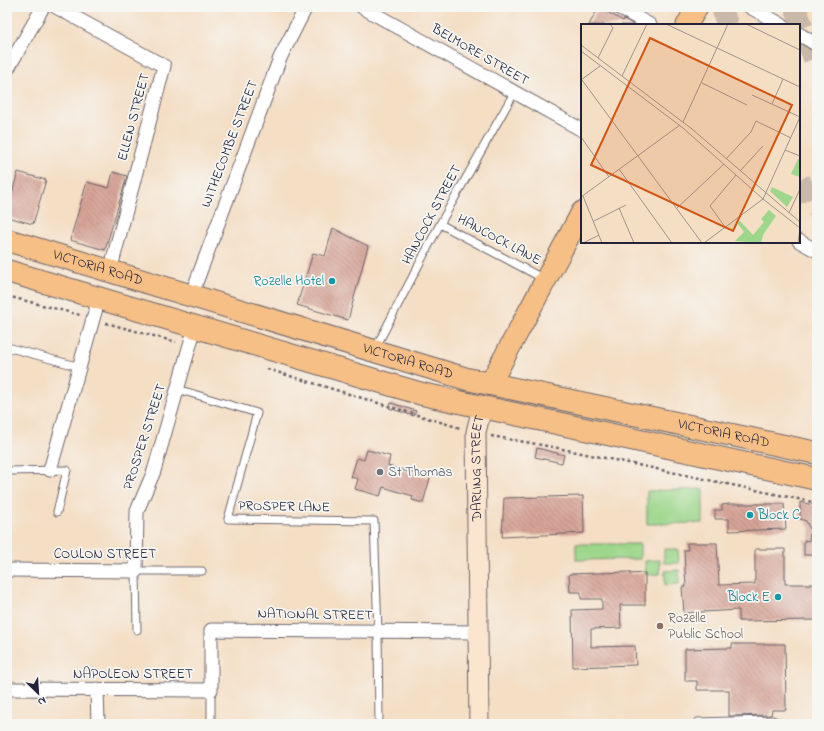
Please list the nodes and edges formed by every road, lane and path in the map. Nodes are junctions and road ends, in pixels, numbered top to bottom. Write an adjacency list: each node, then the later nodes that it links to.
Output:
1 (43, 7): 13 (street)
2 (56, 7): 22 (street, ELLEN STREET)
3 (306, 7): 24 (street, WITHECOMBE STREET)
4 (362, 7): 14 (street, BELMORE STREET)
5 (618, 7): 8 (street)
6 (697, 7): 9 (main road)
7 (750, 7): 10 (street)
8 (648, 24)
9 (688, 24)
10 (780, 24)
11 (800, 35): 12 (street)
12 (817, 45)
13 (7, 70)
14 (514, 93): 15 (street, BELMORE STREET); 17 (lane, HANCOCK STREET)
15 (581, 129)
16 (581, 214): 23 (main road, DARLING STREET)
17 (440, 224): 23 (lane, HANCOCK LANE); 28 (lane, HANCOCK STREET)
18 (7, 240): 22 (highway, VICTORIA ROAD)
19 (800, 242): 20 (street)
20 (817, 251)
21 (7, 271): 25 (highway, VICTORIA ROAD)
22 (110, 271): 24 (highway, VICTORIA ROAD)
23 (546, 280): 30 (main road, DARLING STREET)
24 (191, 296): 28 (highway, VICTORIA ROAD)
25 (99, 298): 26 (highway, VICTORIA ROAD); 29 (street)
26 (195, 327): 31 (street, PROSPER STREET); 32 (highway, VICTORIA ROAD)
27 (7, 347): 29 (lane)
28 (374, 351): 30 (highway, VICTORIA ROAD)
29 (80, 367): 34 (street)
30 (490, 384): 32 (highway, DARLING STREET); 33 (highway, VICTORIA ROAD)
31 (177, 389): 40 (street, PROSPER STREET); 42 (lane, PROSPER LANE)
32 (482, 408): 36 (highway, VICTORIA ROAD); 43 (street, DARLING STREET)
33 (817, 453)
34 (50, 470): 35 (lane); 37 (lane)
35 (7, 471)
36 (817, 478)
37 (57, 512)
38 (7, 570): 40 (street, COULON STREET)
39 (202, 570): 40 (lane, COULON STREET)
40 (136, 571): 41 (lane, PROSPER STREET)
41 (137, 630)
42 (378, 632): 43 (street, NATIONAL STREET); 46 (street, NATIONAL STREET); 49 (lane, PROSPER LANE)
43 (477, 632): 50 (street, DARLING STREET)
44 (7, 689): 45 (street, NAPOLEON STREET)
45 (98, 690): 46 (street, NAPOLEON STREET); 47 (street)
46 (211, 690): 48 (lane)
47 (98, 724)
48 (211, 724)
49 (379, 724)
50 (479, 724)
51 (696, 724): 52 (lane)
52 (784, 724)

